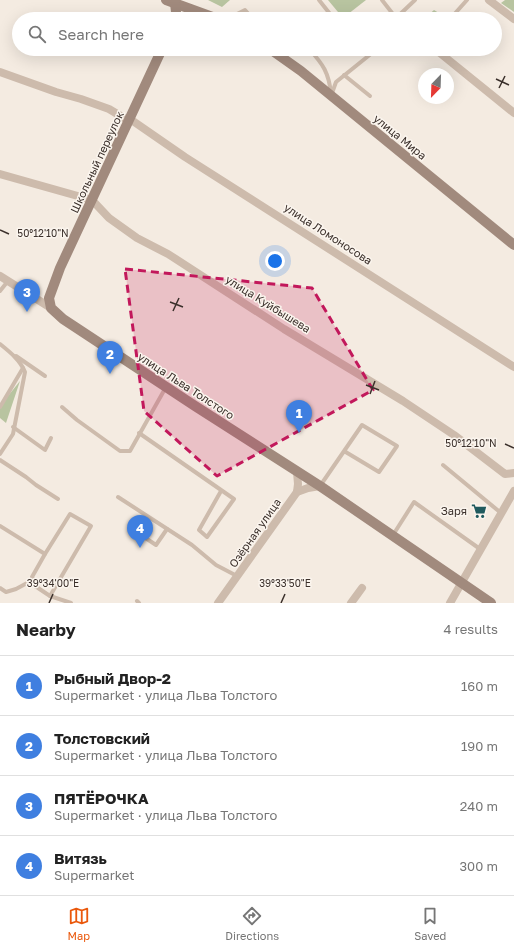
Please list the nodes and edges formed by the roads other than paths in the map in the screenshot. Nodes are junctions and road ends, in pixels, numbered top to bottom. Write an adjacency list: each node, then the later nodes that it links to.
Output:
1 (319, 0): 9 (lane)
2 (382, 0): 10 (lane)
3 (415, 0): 11 (lane)
4 (467, 0): 12 (lane)
5 (489, 0): 13 (street)
6 (177, 2): 7 (street); 8 (street)
7 (176, 12)
8 (201, 12)
9 (328, 12)
10 (391, 12)
11 (402, 12)
12 (456, 12)
13 (514, 19)
14 (159, 56): 24 (street, Школьный переулок)
15 (279, 56): 21 (street, улица Мира)
16 (316, 56): 21 (lane)
17 (369, 56): 20 (lane)
18 (445, 56): 23 (street)
19 (0, 72): 24 (street, улица Ломоносова)
20 (344, 75): 21 (lane); 22 (lane)
21 (331, 96): 27 (street, улица Мира)
22 (370, 96)
23 (514, 113)
24 (130, 120): 26 (street, Школьный переулок); 34 (street, улица Ломоносова)
25 (0, 174): 26 (street)
26 (92, 200): 31 (street, Школьный переулок); 48 (street, улица Куйбышева)
27 (514, 245)
28 (0, 276): 29 (street, улица Льва Толстого)
29 (8, 281): 30 (lane); 31 (street, улица Льва Толстого)
30 (0, 291)
31 (51, 308): 37 (street, улица Льва Толстого)
32 (0, 344): 33 (lane)
33 (12, 354): 35 (lane); 36 (lane)
34 (514, 367)
35 (23, 368): 38 (lane); 40 (lane)
36 (44, 376)
37 (166, 387): 41 (lane); 47 (street, улица Льва Толстого)
38 (0, 407)
39 (62, 407): 41 (lane)
40 (13, 427): 42 (lane); 44 (lane)
41 (139, 433): 50 (lane)
42 (51, 438)
43 (344, 451): 43 (lane); 49 (lane)
44 (0, 454)
45 (0, 460): 54 (lane)
46 (443, 465): 55 (lane)
47 (297, 472): 49 (street, улица Льва Толстого); 52 (street)
48 (514, 473)
49 (320, 486): 52 (street); 59 (street, улица Льва Толстого)
50 (221, 491): 50 (lane)
51 (514, 491): 55 (street)
52 (297, 492): 62 (street, Озёрная улица)
53 (118, 497): 57 (lane)
54 (58, 499)
55 (501, 513): 60 (street)
56 (0, 526): 61 (lane)
57 (167, 528): 58 (lane); 62 (lane)
58 (138, 533)
59 (393, 535): 60 (lane); 63 (street, улица Льва Толстого)
60 (480, 548): 63 (street)
61 (45, 554): 65 (lane); 67 (lane)
62 (238, 576): 69 (street, Озёрная улица)
63 (461, 584): 71 (street); 72 (street, улица Льва Толстого)
64 (0, 588): 65 (lane)
65 (38, 588): 67 (lane)
66 (362, 588): 70 (street)
67 (50, 596): 68 (lane)
68 (71, 603)
69 (218, 603)
70 (351, 603)
71 (450, 603)
72 (491, 603)

